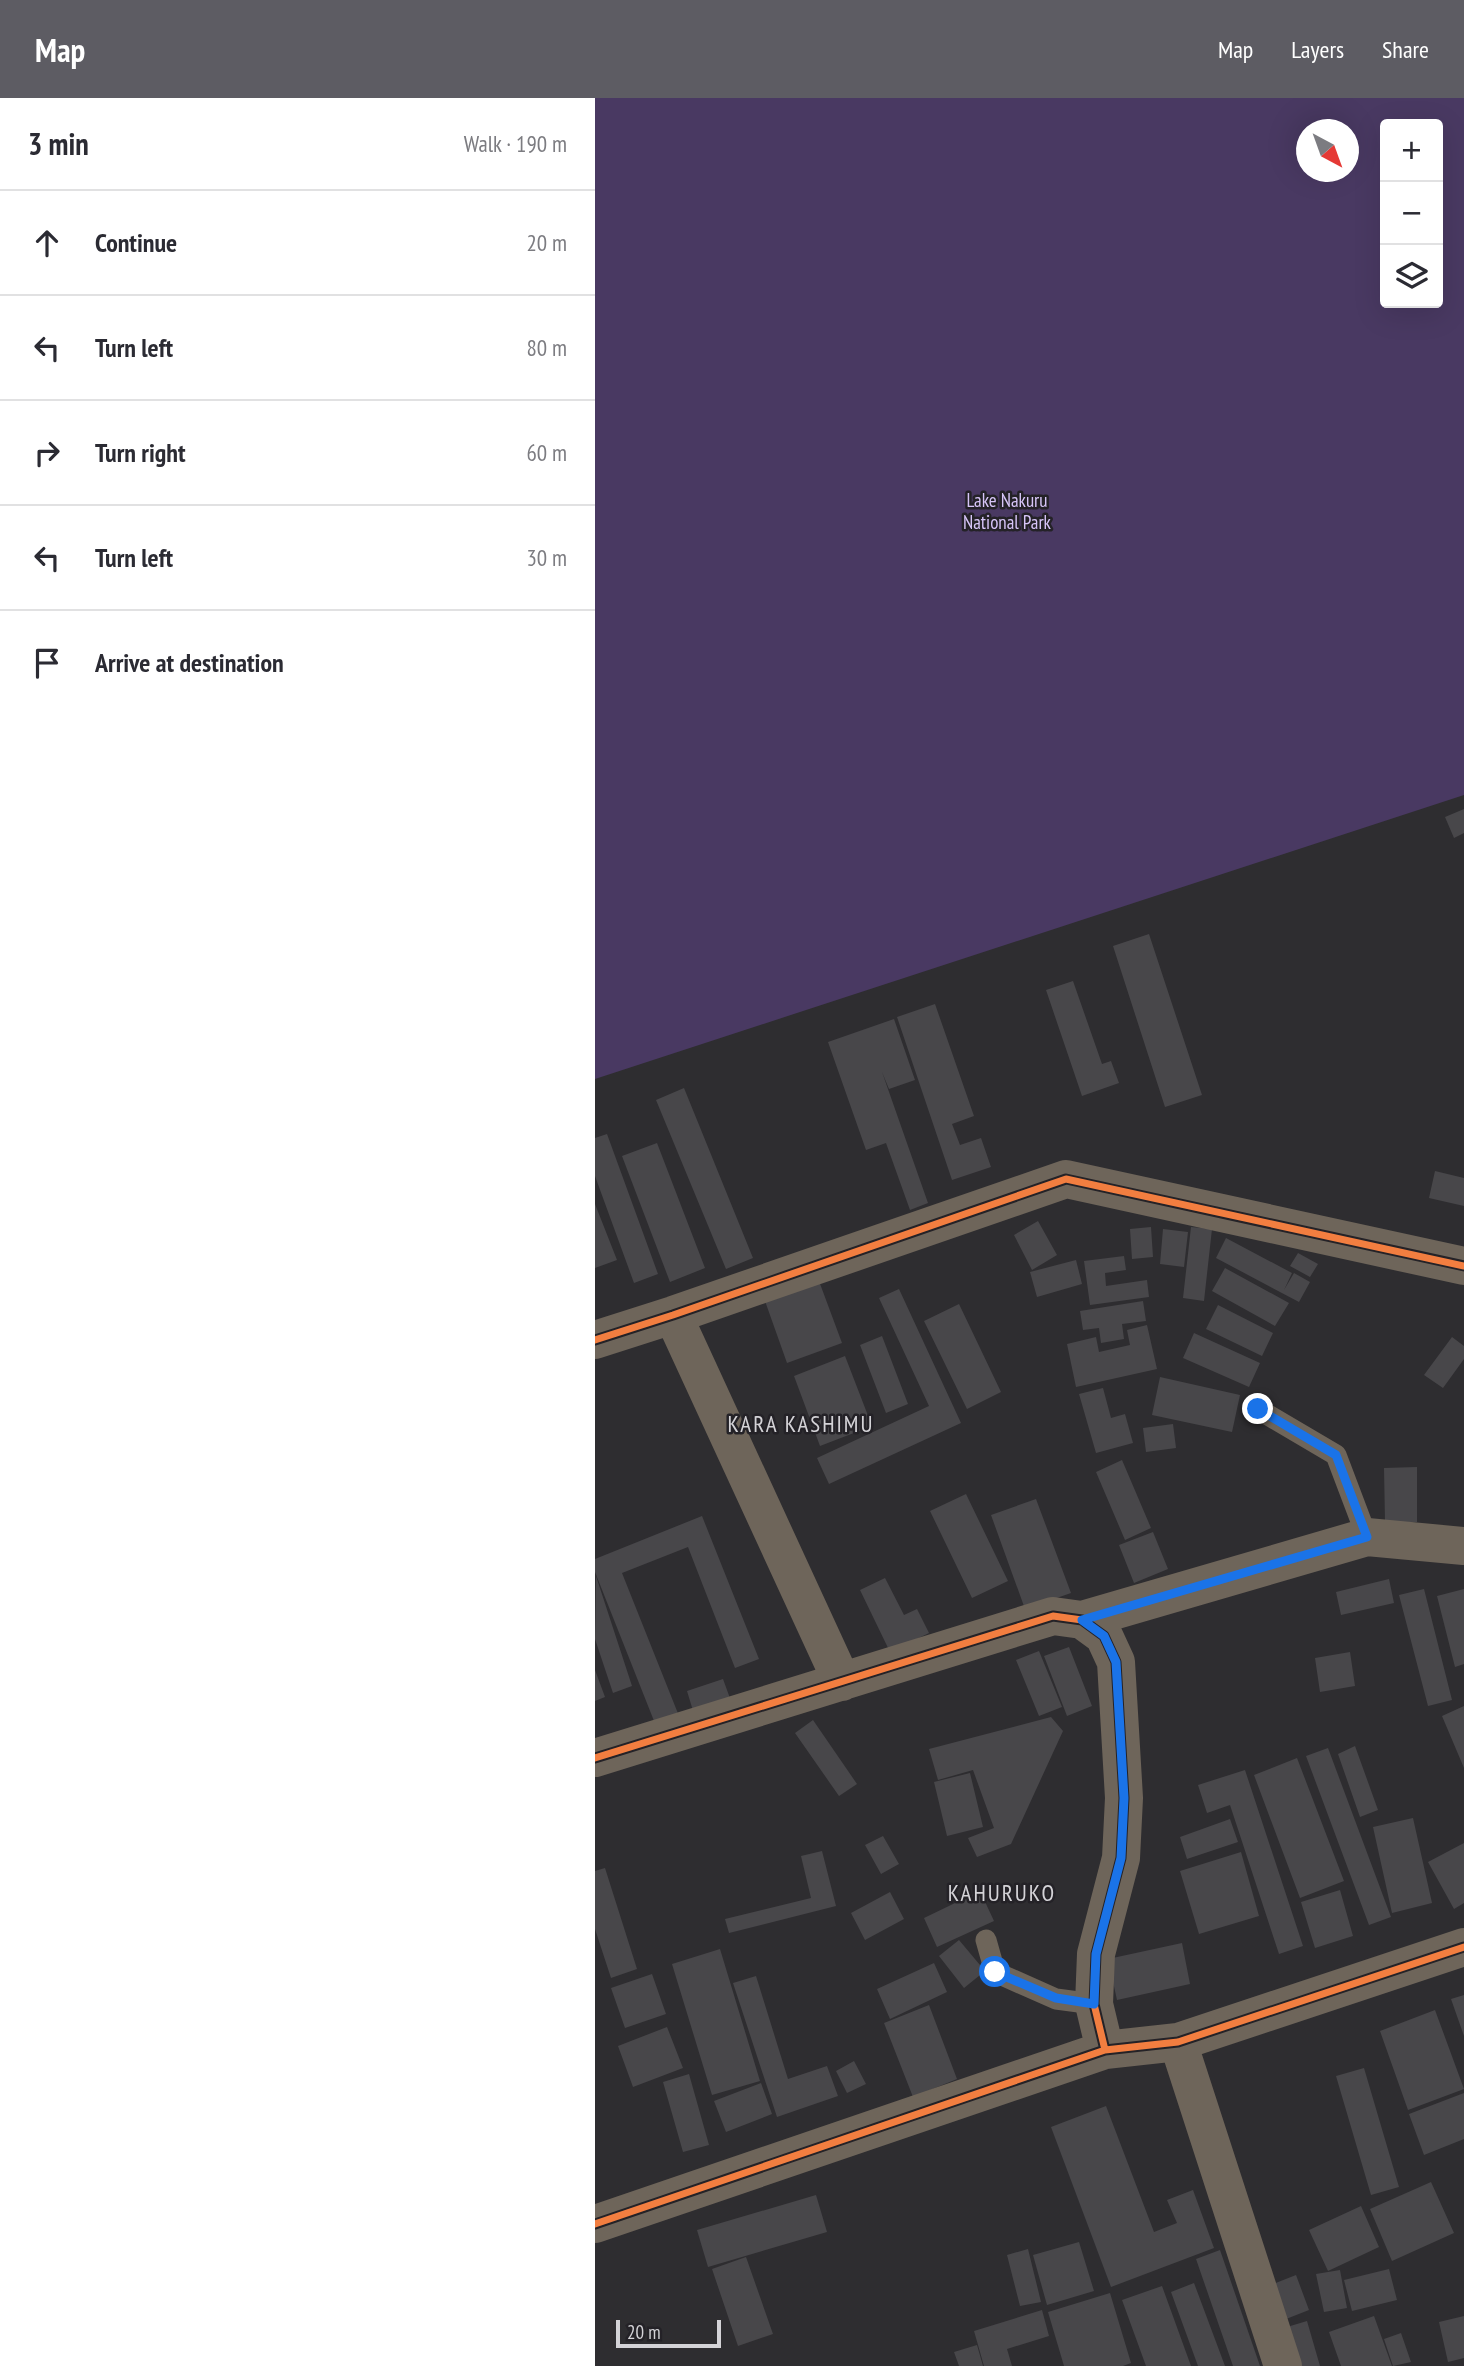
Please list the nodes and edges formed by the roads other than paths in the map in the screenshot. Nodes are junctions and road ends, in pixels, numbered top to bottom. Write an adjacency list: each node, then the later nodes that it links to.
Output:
1 (1464, 1266): 2 (street)
2 (673, 1315): 3 (street); 8 (street)
3 (595, 1340)
4 (1258, 1409): 5 (lane)
5 (1367, 1537): 6 (street); 7 (street)
6 (1464, 1546)
7 (1082, 1620): 8 (street); 12 (street)
8 (842, 1682): 9 (street)
9 (595, 1758)
10 (986, 1940): 12 (lane)
11 (1464, 1947): 13 (street)
12 (1094, 2004): 14 (street)
13 (1178, 2042): 14 (street); 16 (street)
14 (1105, 2050): 15 (street)
15 (595, 2224)
16 (1283, 2366)

